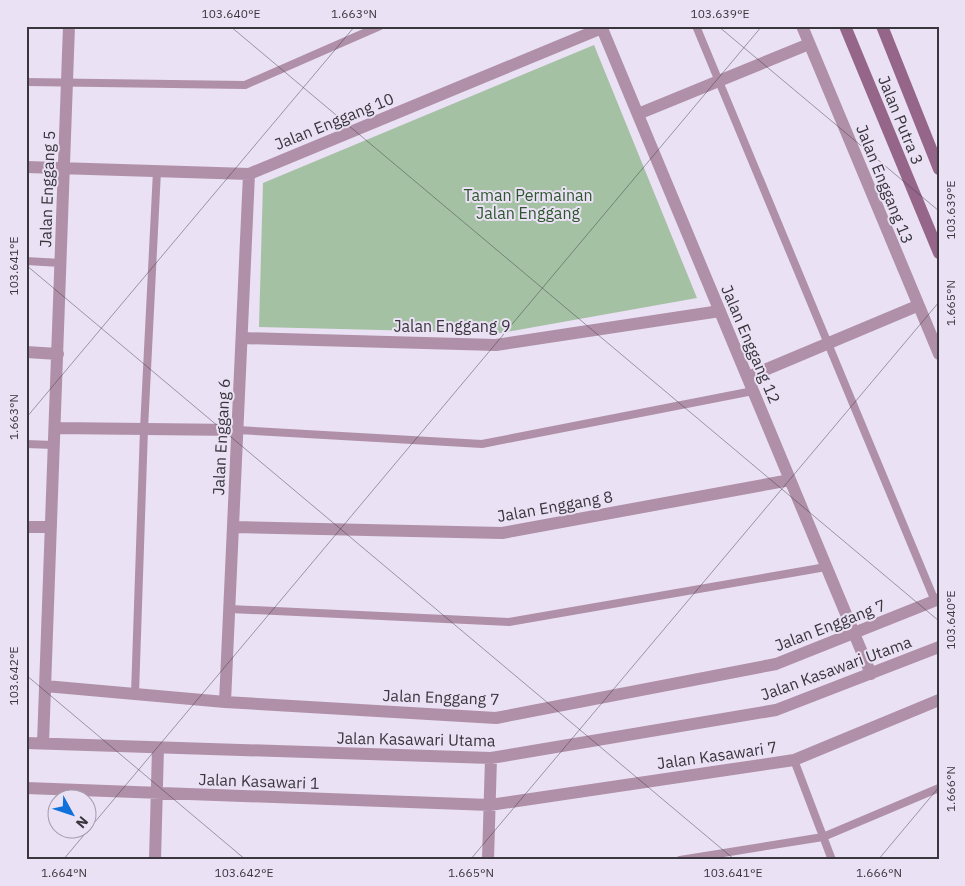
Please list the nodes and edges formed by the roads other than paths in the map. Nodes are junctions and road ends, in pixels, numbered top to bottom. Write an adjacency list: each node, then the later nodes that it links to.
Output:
1 (70, 26): 11 (street, Jalan Enggang 5)
2 (380, 26): 11 (lane)
3 (696, 26): 9 (lane)
4 (802, 26): 8 (street, Jalan Enggang 13)
5 (845, 26): 18 (street, Jalan Putra 3)
6 (882, 26): 15 (street, Jalan Putra 3)
7 (602, 27): 12 (street, Jalan Enggang 12); 17 (street, Jalan Enggang 10)
8 (809, 44): 9 (street); 21 (street, Jalan Enggang 13)
9 (718, 81): 12 (street); 24 (lane)
10 (26, 82): 11 (lane)
11 (67, 84): 14 (street, Jalan Enggang 5)
12 (638, 114): 22 (street, Jalan Enggang 12)
13 (26, 167): 14 (street, Jalan Enggang 10)
14 (64, 168): 16 (street, Jalan Enggang 10); 20 (street, Jalan Enggang 5)
15 (939, 168)
16 (157, 171): 17 (street, Jalan Enggang 10); 31 (lane)
17 (249, 174): 23 (street, Jalan Enggang 6)
18 (939, 253)
19 (26, 261): 20 (lane)
20 (61, 263): 26 (street, Jalan Enggang 5)
21 (918, 306): 24 (street); 27 (street, Jalan Enggang 13)
22 (720, 311): 23 (street, Jalan Enggang 9); 28 (street, Jalan Enggang 12)
23 (242, 338): 32 (street, Jalan Enggang 6)
24 (828, 344): 28 (street); 40 (lane)
25 (26, 352): 26 (street)
26 (58, 354): 30 (street, Jalan Enggang 5)
27 (939, 354)
28 (748, 377): 29 (street, Jalan Enggang 12)
29 (753, 391): 32 (lane); 35 (street, Jalan Enggang 12)
30 (55, 428): 31 (street); 34 (street, Jalan Enggang 5)
31 (144, 429): 32 (street); 46 (lane)
32 (238, 430): 38 (street, Jalan Enggang 6)
33 (26, 444): 34 (lane)
34 (54, 444): 37 (street, Jalan Enggang 5)
35 (790, 480): 38 (street, Jalan Enggang 8); 39 (street, Jalan Enggang 12)
36 (26, 527): 37 (street)
37 (51, 527): 45 (street, Jalan Enggang 5)
38 (233, 527): 41 (street, Jalan Enggang 6)
39 (826, 567): 41 (lane); 42 (street, Jalan Enggang 12)
40 (937, 600): 42 (street, Jalan Enggang 7)
41 (230, 609): 48 (street, Jalan Enggang 6)
42 (854, 633): 44 (street, Jalan Enggang 12); 48 (street, Jalan Enggang 7)
43 (939, 647): 44 (street, Jalan Kasawari Utama)
44 (871, 674): 52 (street, Jalan Kasawari Utama)
45 (45, 686): 46 (street, Jalan Enggang 7); 50 (street, Jalan Enggang 5)
46 (135, 694): 48 (street, Jalan Enggang 7)
47 (939, 700): 53 (street, Jalan Kasawari 7)
48 (225, 702)
49 (26, 743): 50 (street, Jalan Kasawari Utama)
50 (43, 743): 51 (street, Jalan Kasawari Utama)
51 (158, 748): 52 (street, Jalan Kasawari Utama); 56 (street)
52 (491, 758): 57 (street)
53 (794, 760): 57 (street, Jalan Kasawari 7); 58 (lane)
54 (26, 788): 56 (street, Jalan Kasawari 1)
55 (939, 788): 58 (lane)
56 (157, 793): 57 (street, Jalan Kasawari 1); 59 (street)
57 (490, 805): 60 (street)
58 (823, 836): 61 (lane); 62 (lane)
59 (155, 860)
60 (488, 860)
61 (680, 860)
62 (832, 860)

